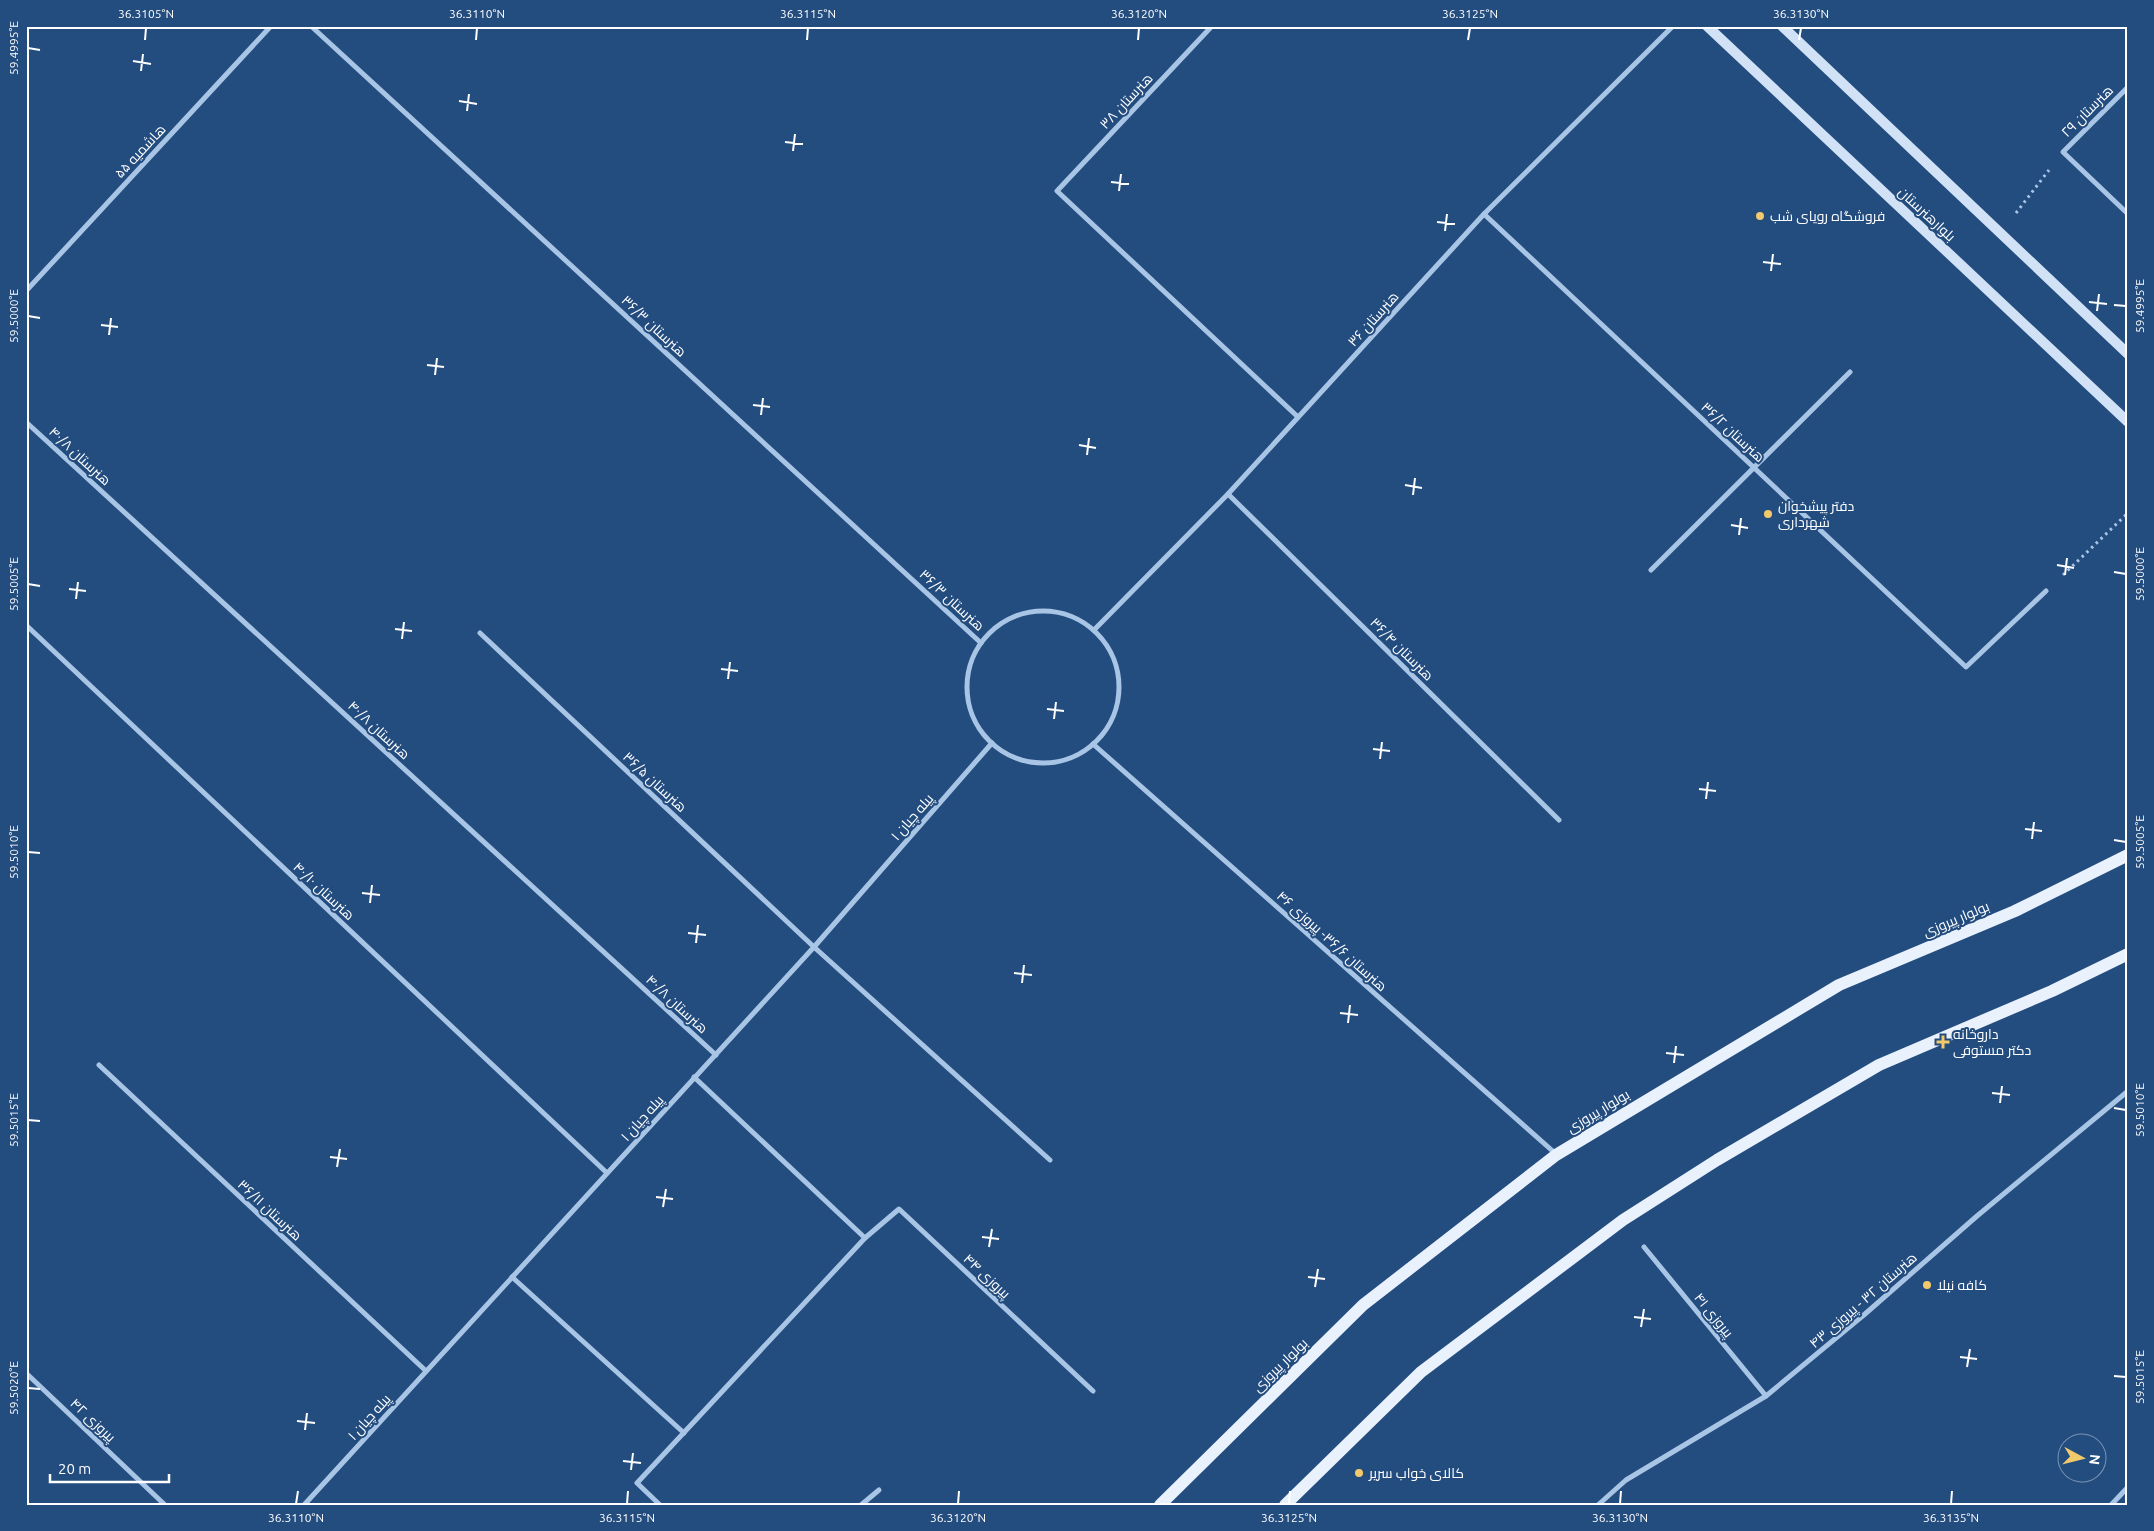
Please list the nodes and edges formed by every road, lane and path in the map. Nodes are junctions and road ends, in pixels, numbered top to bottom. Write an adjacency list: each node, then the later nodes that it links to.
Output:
1 (271, 26): 12 (street, هاشمیه ۵۵)
2 (311, 26): 26 (street, هنرستان ۳۶/۳)
3 (1212, 26): 15 (street, هنرستان ۳۸)
4 (1674, 26): 9 (street, هنرستان ۳۶)
5 (1707, 26): 17 (main road, بلوارهنرستان)
6 (1782, 26): 11 (main road)
7 (2128, 87): 8 (street, هنرستان ۲۹)
8 (2063, 152): 10 (street); 11 (path)
9 (1484, 214): 15 (street, هنرستان ۳۶); 18 (street, هنرستان ۳۶/۲)
10 (2128, 214)
11 (2001, 233): 13 (main road)
12 (26, 291)
13 (2128, 354)
14 (1850, 372): 18 (street)
15 (1298, 417): 19 (street, هنرستان ۳۶)
16 (26, 422): 33 (street, هنرستان ۴۰/۸)
17 (2128, 422)
18 (1754, 468): 21 (street); 22 (street, هنرستان ۳۶/۲)
19 (1228, 494): 24 (street, هنرستان ۳۶); 29 (street, هنرستان ۳۶/۴)
20 (2128, 513): 22 (path)
21 (1651, 570)
22 (2046, 591)
23 (26, 625): 39 (street, هنرستان ۴۰/۱۰)
24 (1094, 630): 26 (street); 28 (street)
25 (480, 633): 31 (street, هنرستان ۳۶/۵)
26 (982, 643): 27 (street)
27 (992, 743): 28 (street); 31 (street, پیله چیان ۱)
28 (1093, 744): 37 (street, هنرستان ۳۶/۶- پیروزی ۴۶)
29 (1559, 820)
30 (2128, 855): 37 (main road, بولوار پیروزی)
31 (814, 947): 33 (street, پیله چیان ۱); 38 (street, هنرستان ۳۶/۵)
32 (2128, 954): 55 (main road)
33 (716, 1055): 35 (street, پیله چیان ۱)
34 (99, 1065): 43 (street, هنرستان ۳۶/۱۱)
35 (694, 1077): 39 (street, پیله چیان ۱); 40 (street)
36 (2128, 1091): 46 (street, هنرستان ۳۲ - پیروزی ۴۳)
37 (1556, 1155): 54 (main road, بولوار پیروزی)
38 (1050, 1160)
39 (607, 1173): 42 (street, پیله چیان ۱)
40 (865, 1238): 45 (street, پیروزی ۴۴); 47 (street)
41 (1644, 1247): 46 (street, پیروزی ۴۱)
42 (512, 1277): 43 (street, پیله چیان ۱); 47 (street)
43 (426, 1371): 51 (street, پیله چیان ۱)
44 (26, 1373): 50 (street, پیروزی ۴۲)
45 (1093, 1391)
46 (1766, 1396): 56 (street, هنرستان ۳۲ - پیروزی ۴۳)
47 (684, 1433): 52 (street)
48 (2128, 1487): 57 (street)
49 (880, 1490): 53 (street)
50 (165, 1505)
51 (304, 1505)
52 (660, 1505)
53 (861, 1505)
54 (1160, 1505)
55 (1285, 1505)
56 (1598, 1505)
57 (2111, 1505)

